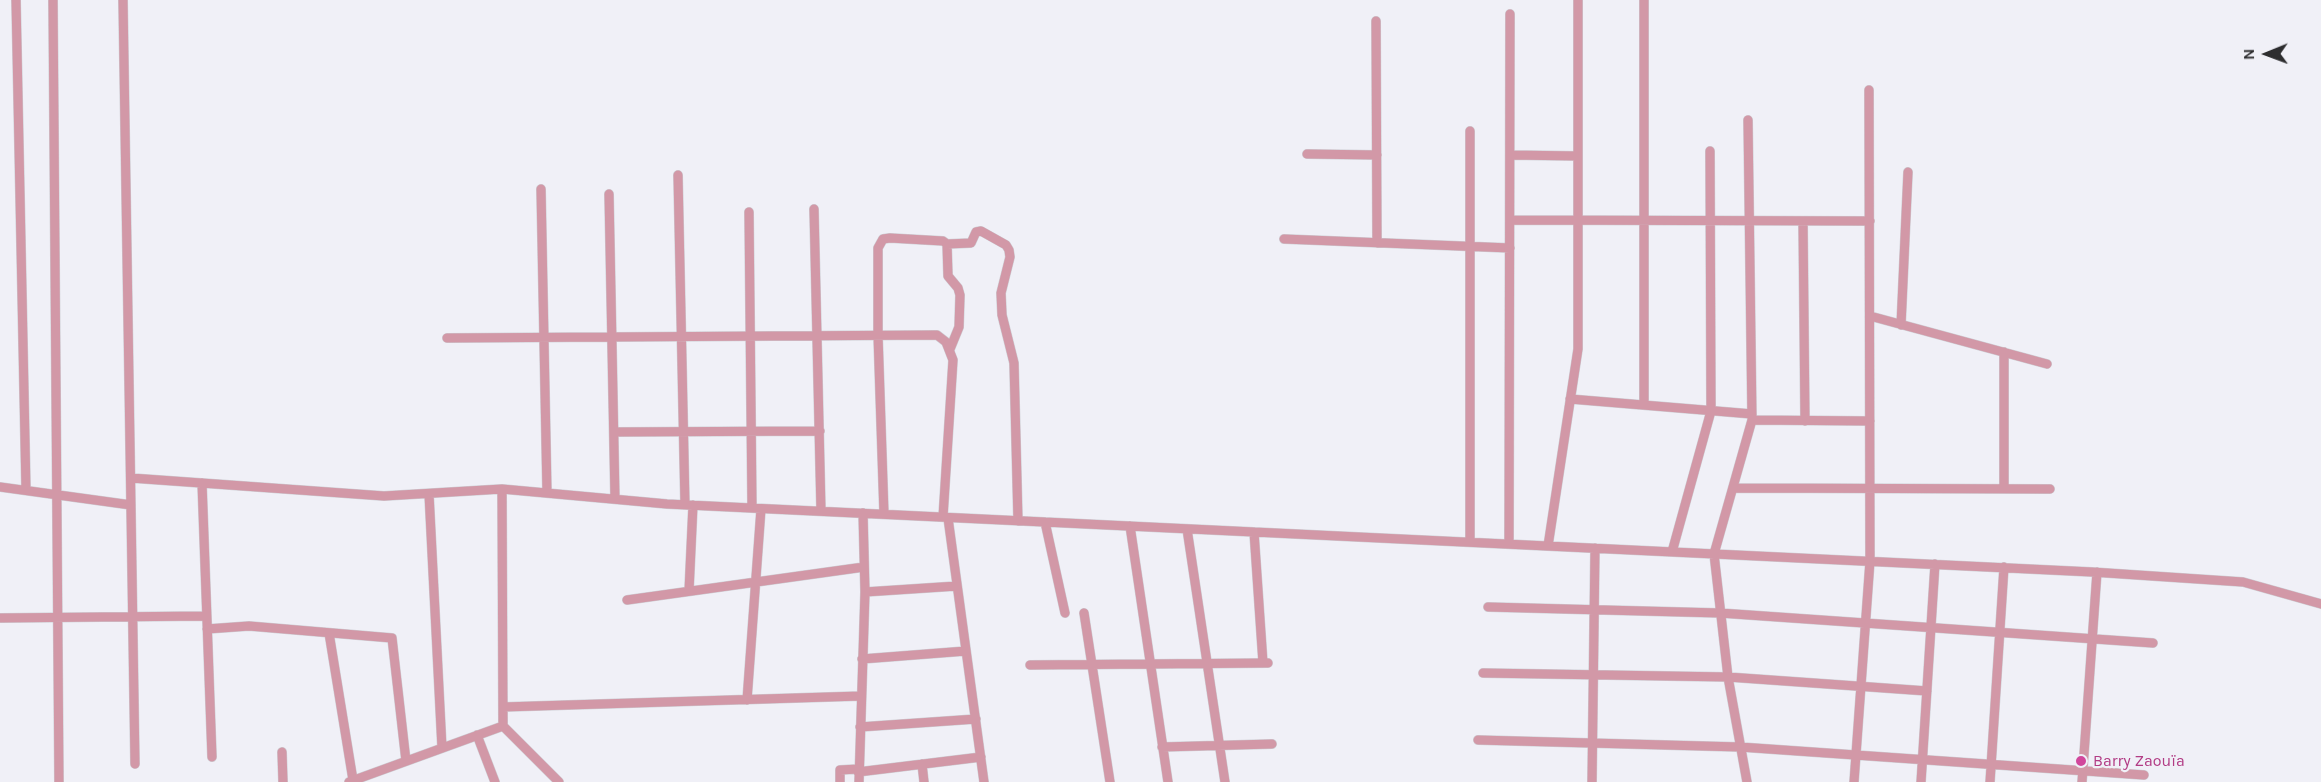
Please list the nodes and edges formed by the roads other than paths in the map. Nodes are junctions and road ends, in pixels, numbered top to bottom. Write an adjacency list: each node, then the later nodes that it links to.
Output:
1 (16, 0): 64 (street)
2 (53, 0): 67 (street)
3 (123, 0): 56 (street)
4 (1578, 0): 15 (street)
5 (1644, 0): 24 (street)
6 (1510, 14): 14 (street)
7 (1376, 21): 13 (street)
8 (1869, 90): 28 (street)
9 (1748, 120): 26 (street)
10 (1470, 131): 32 (street)
11 (1710, 151): 25 (street)
12 (1307, 154): 13 (street)
13 (1377, 155): 30 (street)
14 (1510, 155): 15 (street); 22 (street)
15 (1578, 156): 23 (street)
16 (1908, 172): 35 (street)
17 (678, 175): 40 (street)
18 (541, 189): 42 (street)
19 (609, 194): 39 (street)
20 (814, 209): 36 (street)
21 (749, 212): 38 (street)
22 (1510, 220): 23 (street); 33 (street)
23 (1578, 220): 24 (street); 46 (street)
24 (1644, 220): 25 (street); 47 (street)
25 (1710, 220): 26 (street); 48 (street)
26 (1749, 220): 27 (street); 49 (street)
27 (1803, 221): 28 (street); 50 (street)
28 (1870, 221): 34 (street)
29 (1284, 240): 30 (street)
30 (1377, 243): 32 (street)
31 (947, 244): 37 (street); 43 (street); 76 (street)
32 (1470, 246): 33 (street); 81 (street)
33 (1510, 248): 82 (street)
34 (1870, 316): 35 (street); 51 (street)
35 (1901, 325): 44 (street)
36 (817, 335): 37 (street); 38 (street); 53 (street)
37 (878, 335): 43 (street); 74 (street)
38 (750, 336): 40 (street); 52 (street)
39 (612, 337): 40 (street); 42 (street); 54 (street)
40 (681, 337): 55 (street)
41 (447, 338): 42 (street)
42 (544, 338): 65 (street)
43 (950, 348): 75 (street)
44 (2004, 352): 45 (street); 62 (street)
45 (2047, 364)
46 (1570, 399): 47 (street); 83 (street)
47 (1644, 405): 48 (street)
48 (1711, 411): 49 (street); 85 (street)
49 (1752, 417): 50 (street); 59 (street)
50 (1805, 421): 51 (street)
51 (1870, 422): 60 (street)
52 (751, 431): 53 (street); 55 (street); 71 (street)
53 (820, 431): 72 (street)
54 (614, 432): 55 (street); 68 (street)
55 (684, 432): 70 (street)
56 (131, 478): 57 (street); 69 (street)
57 (202, 483): 66 (street); 103 (street)
58 (0, 487): 64 (street)
59 (1732, 488): 60 (street); 86 (street)
60 (1870, 488): 62 (street); 87 (street)
61 (502, 489): 65 (street); 66 (street); 127 (street)
62 (2004, 489): 63 (street)
63 (2050, 489)
64 (26, 490): 67 (street)
65 (547, 493): 68 (street)
66 (429, 494): 138 (street)
67 (57, 495): 69 (street); 104 (street)
68 (615, 499): 70 (street)
69 (131, 505): 105 (street)
70 (689, 505): 71 (street); 94 (street)
71 (756, 508): 72 (street); 92 (street)
72 (822, 512): 73 (street)
73 (863, 513): 74 (street); 89 (street)
74 (884, 514): 75 (street)
75 (945, 517): 76 (street); 93 (street)
76 (1018, 521): 77 (street)
77 (1045, 522): 78 (street); 100 (street)
78 (1130, 526): 79 (street); 117 (street)
79 (1187, 529): 80 (street); 118 (street)
80 (1254, 532): 81 (street); 118 (street)
81 (1470, 542): 82 (street)
82 (1509, 544): 83 (street)
83 (1548, 546): 84 (street)
84 (1595, 548): 85 (street); 99 (street)
85 (1672, 552): 86 (street)
86 (1714, 554): 87 (street); 102 (street)
87 (1870, 561): 88 (street); 107 (street)
88 (1935, 564): 90 (street); 108 (street)
89 (864, 567): 92 (street); 95 (street)
90 (2004, 567): 91 (street); 111 (street)
91 (2097, 572): 97 (street); 112 (street)
92 (755, 582): 94 (street); 126 (street)
93 (957, 586): 95 (street); 114 (street)
94 (689, 591): 96 (street)
95 (865, 592): 115 (street)
96 (627, 600)
97 (2321, 604)
98 (1488, 607): 99 (street)
99 (1594, 610): 102 (street); 121 (street)
100 (1065, 613)
101 (1084, 613): 116 (street)
102 (1720, 613): 107 (street); 122 (street)
103 (206, 616): 105 (street); 109 (street)
104 (58, 617): 105 (street); 106 (street); 152 (street)
105 (133, 617): 145 (street)
106 (0, 618)
107 (1866, 623): 108 (street); 123 (street)
108 (1931, 628): 111 (street); 124 (street)
109 (207, 629): 110 (street); 141 (street)
110 (329, 633): 144 (street); 151 (street)
111 (2000, 633): 112 (street); 147 (street)
112 (2092, 639): 113 (street); 148 (street)
113 (2152, 644)
114 (966, 651): 115 (street); 128 (street)
115 (862, 659): 125 (street)
116 (1092, 664): 117 (street); 119 (street); 159 (street)
117 (1149, 664): 118 (street); 136 (street)
118 (1207, 664): 135 (street)
119 (1030, 665)
120 (1483, 673): 121 (street)
121 (1593, 675): 122 (street); 133 (street)
122 (1728, 677): 123 (street); 137 (street)
123 (1861, 686): 124 (street); 140 (street)
124 (1927, 691): 143 (street)
125 (861, 696): 126 (street); 130 (street)
126 (747, 700): 127 (street)
127 (503, 707): 129 (street)
128 (976, 720): 130 (street); 142 (street)
129 (503, 726): 131 (street); 155 (street)
130 (860, 727): 149 (street)
131 (477, 735): 138 (street); 154 (street)
132 (1478, 740): 133 (street)
133 (1593, 743): 137 (street); 162 (street)
134 (1272, 744): 135 (street)
135 (1219, 745): 136 (street); 161 (street)
136 (1162, 747): 160 (street)
137 (1740, 747): 140 (street); 163 (street)
138 (442, 748): 144 (street)
139 (282, 752): 153 (street)
140 (1856, 755): 143 (street); 164 (street)
141 (212, 757)
142 (981, 757): 146 (street); 158 (street)
143 (1922, 759): 147 (street); 165 (street)
144 (406, 761): 151 (street)
145 (135, 764)
146 (922, 764): 149 (street); 157 (street)
147 (1991, 764): 148 (street); 166 (street)
148 (2083, 770): 150 (street); 167 (street)
149 (858, 774): 156 (street)
150 (2144, 775)
151 (351, 781)
152 (59, 782)
153 (283, 782)
154 (495, 782)
155 (559, 782)
156 (840, 782)
157 (924, 782)
158 (984, 782)
159 (1110, 782)
160 (1168, 782)
161 (1225, 782)
162 (1592, 782)
163 (1747, 782)
164 (1854, 782)
165 (1921, 782)
166 (1990, 782)
167 (2082, 782)

